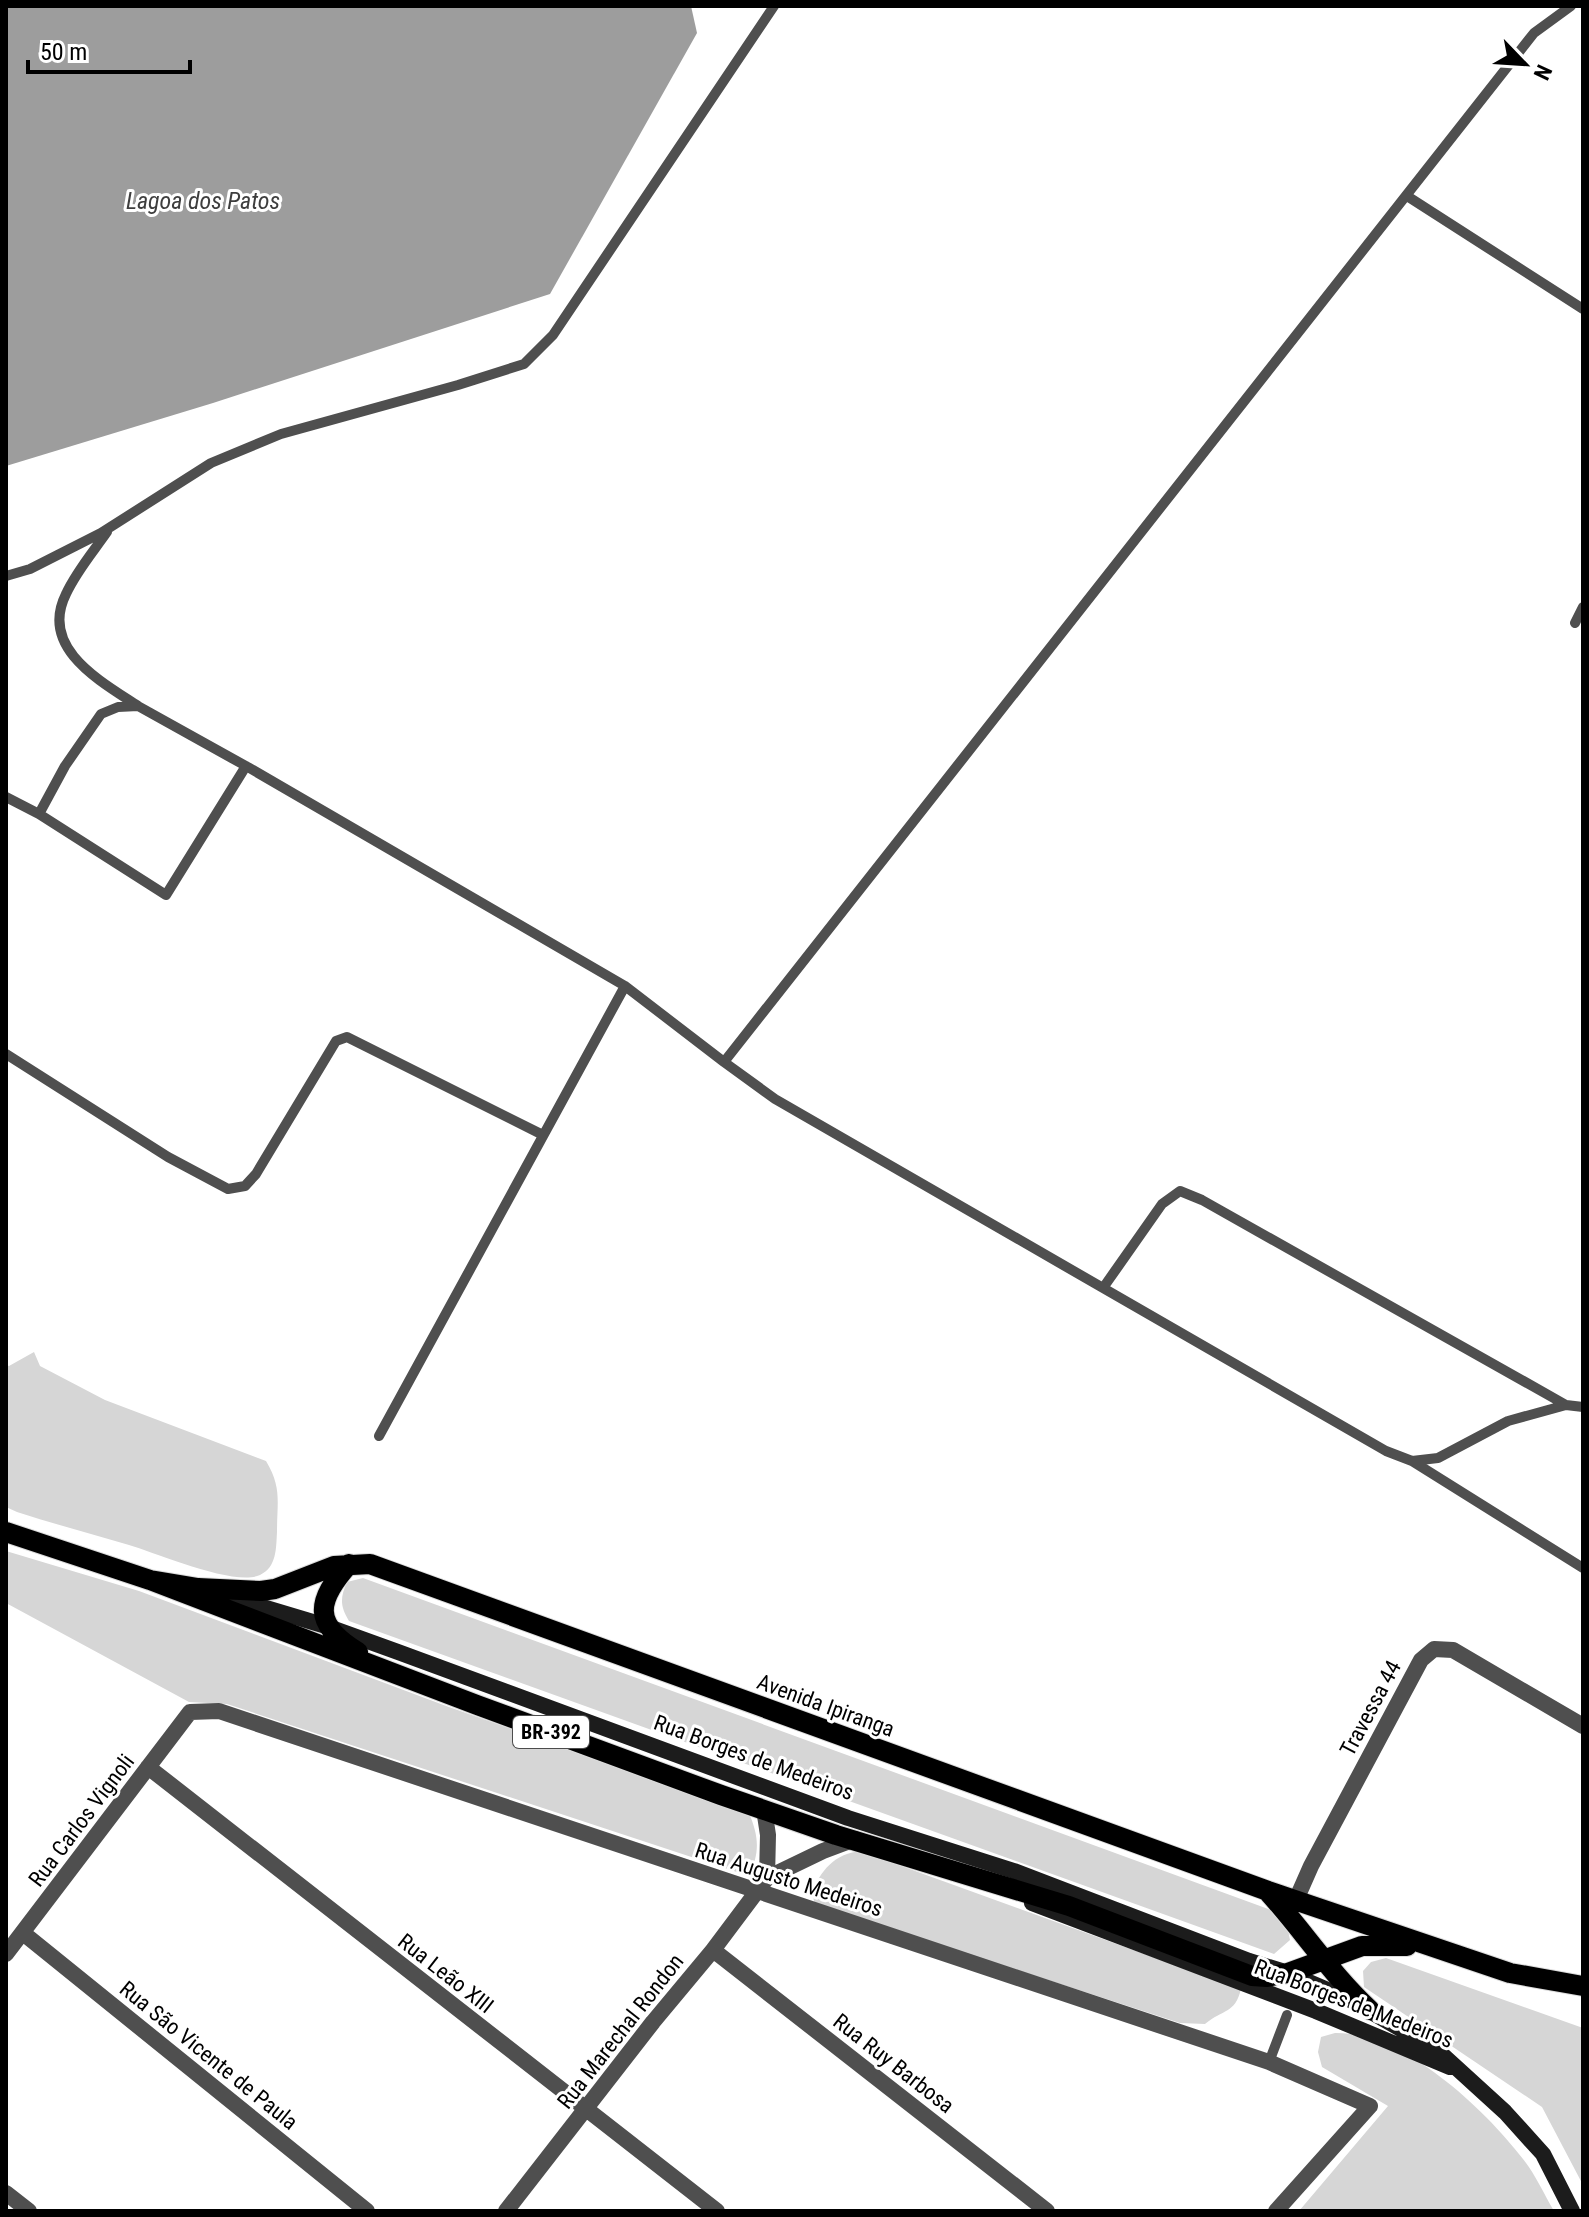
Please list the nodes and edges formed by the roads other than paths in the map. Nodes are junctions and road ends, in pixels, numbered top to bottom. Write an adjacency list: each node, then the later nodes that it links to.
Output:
1 (774, 6): 5 (lane)
2 (1571, 6): 3 (lane)
3 (1407, 196): 4 (lane); 15 (lane)
4 (1583, 309)
5 (110, 527): 6 (lane); 9 (lane)
6 (6, 576)
7 (1583, 607): 8 (lane)
8 (1575, 623)
9 (138, 706): 10 (lane); 12 (lane)
10 (246, 766): 12 (lane); 13 (lane)
11 (6, 797): 12 (lane)
12 (39, 814)
13 (625, 986): 15 (lane); 16 (lane)
14 (6, 1054): 16 (lane)
15 (724, 1062): 17 (lane)
16 (543, 1135): 20 (lane)
17 (1103, 1288): 18 (lane); 21 (lane)
18 (1566, 1405): 19 (lane); 21 (lane)
19 (1583, 1407)
20 (379, 1436)
21 (1412, 1461): 24 (lane)
22 (6, 1532): 25 (main road, Rua Borges de Medeiros / BR-392)
23 (349, 1564): 26 (main road, Avenida Ipiranga); 27 (main road); 35 (main road, Avenida Ipiranga)
24 (1583, 1568)
25 (150, 1580): 26 (main road, Rua Borges de Medeiros / BR-392); 31 (main road, Rua Borges de Medeiros / BR-392)
26 (198, 1588): 27 (main road, Rua Borges de Medeiros / BR-392)
27 (326, 1626): 31 (main road); 42 (main road, Rua Borges de Medeiros / BR-392)
28 (190, 1712): 30 (street, Rua Carlos Vignoli); 34 (street, Rua Augusto Medeiros)
29 (1583, 1726): 36 (street, Travessa 44)
30 (148, 1767): 37 (street, Rua Carlos Vignoli); 48 (street, Rua Leão XIII)
31 (756, 1806): 32 (main road, Rua Borges de Medeiros / BR-392); 34 (street)
32 (855, 1839): 33 (main road, Rua Borges de Medeiros / BR-392); 34 (street, Rua Marechal Rondon)
33 (956, 1870): 42 (main road); 47 (main road, Rua Borges de Medeiros / BR-392)
34 (762, 1885): 39 (street, Rua Marechal Rondon); 46 (street, Rua Augusto Medeiros)
35 (1268, 1891): 36 (main road, Avenida Ipiranga); 41 (main road)
36 (1296, 1900): 38 (main road, Avenida Ipiranga)
37 (23, 1933): 40 (street, Rua Carlos Vignoli); 51 (street, Rua São Vicente de Paula)
38 (1433, 1948): 41 (main road); 43 (main road)
39 (713, 1950): 48 (street, Rua Marechal Rondon); 54 (street, Rua Ruy Barbosa)
40 (6, 1954)
41 (1324, 1962): 42 (main road); 44 (main road)
42 (1288, 1973): 44 (main road, Rua Borges de Medeiros / BR-392)
43 (1583, 1986)
44 (1370, 2010): 47 (main road, Rua Borges de Medeiros / BR-392)
45 (1287, 2015): 46 (lane)
46 (1269, 2062): 55 (street, Rua Augusto Medeiros)
47 (1455, 2068): 56 (main road, BR-392)
48 (585, 2110): 52 (street, Rua Marechal Rondon); 53 (street, Rua Leão XIII)
49 (6, 2193): 50 (street)
50 (29, 2211)
51 (367, 2211)
52 (506, 2211)
53 (717, 2211)
54 (1047, 2211)
55 (1276, 2211)
56 (1572, 2211)

